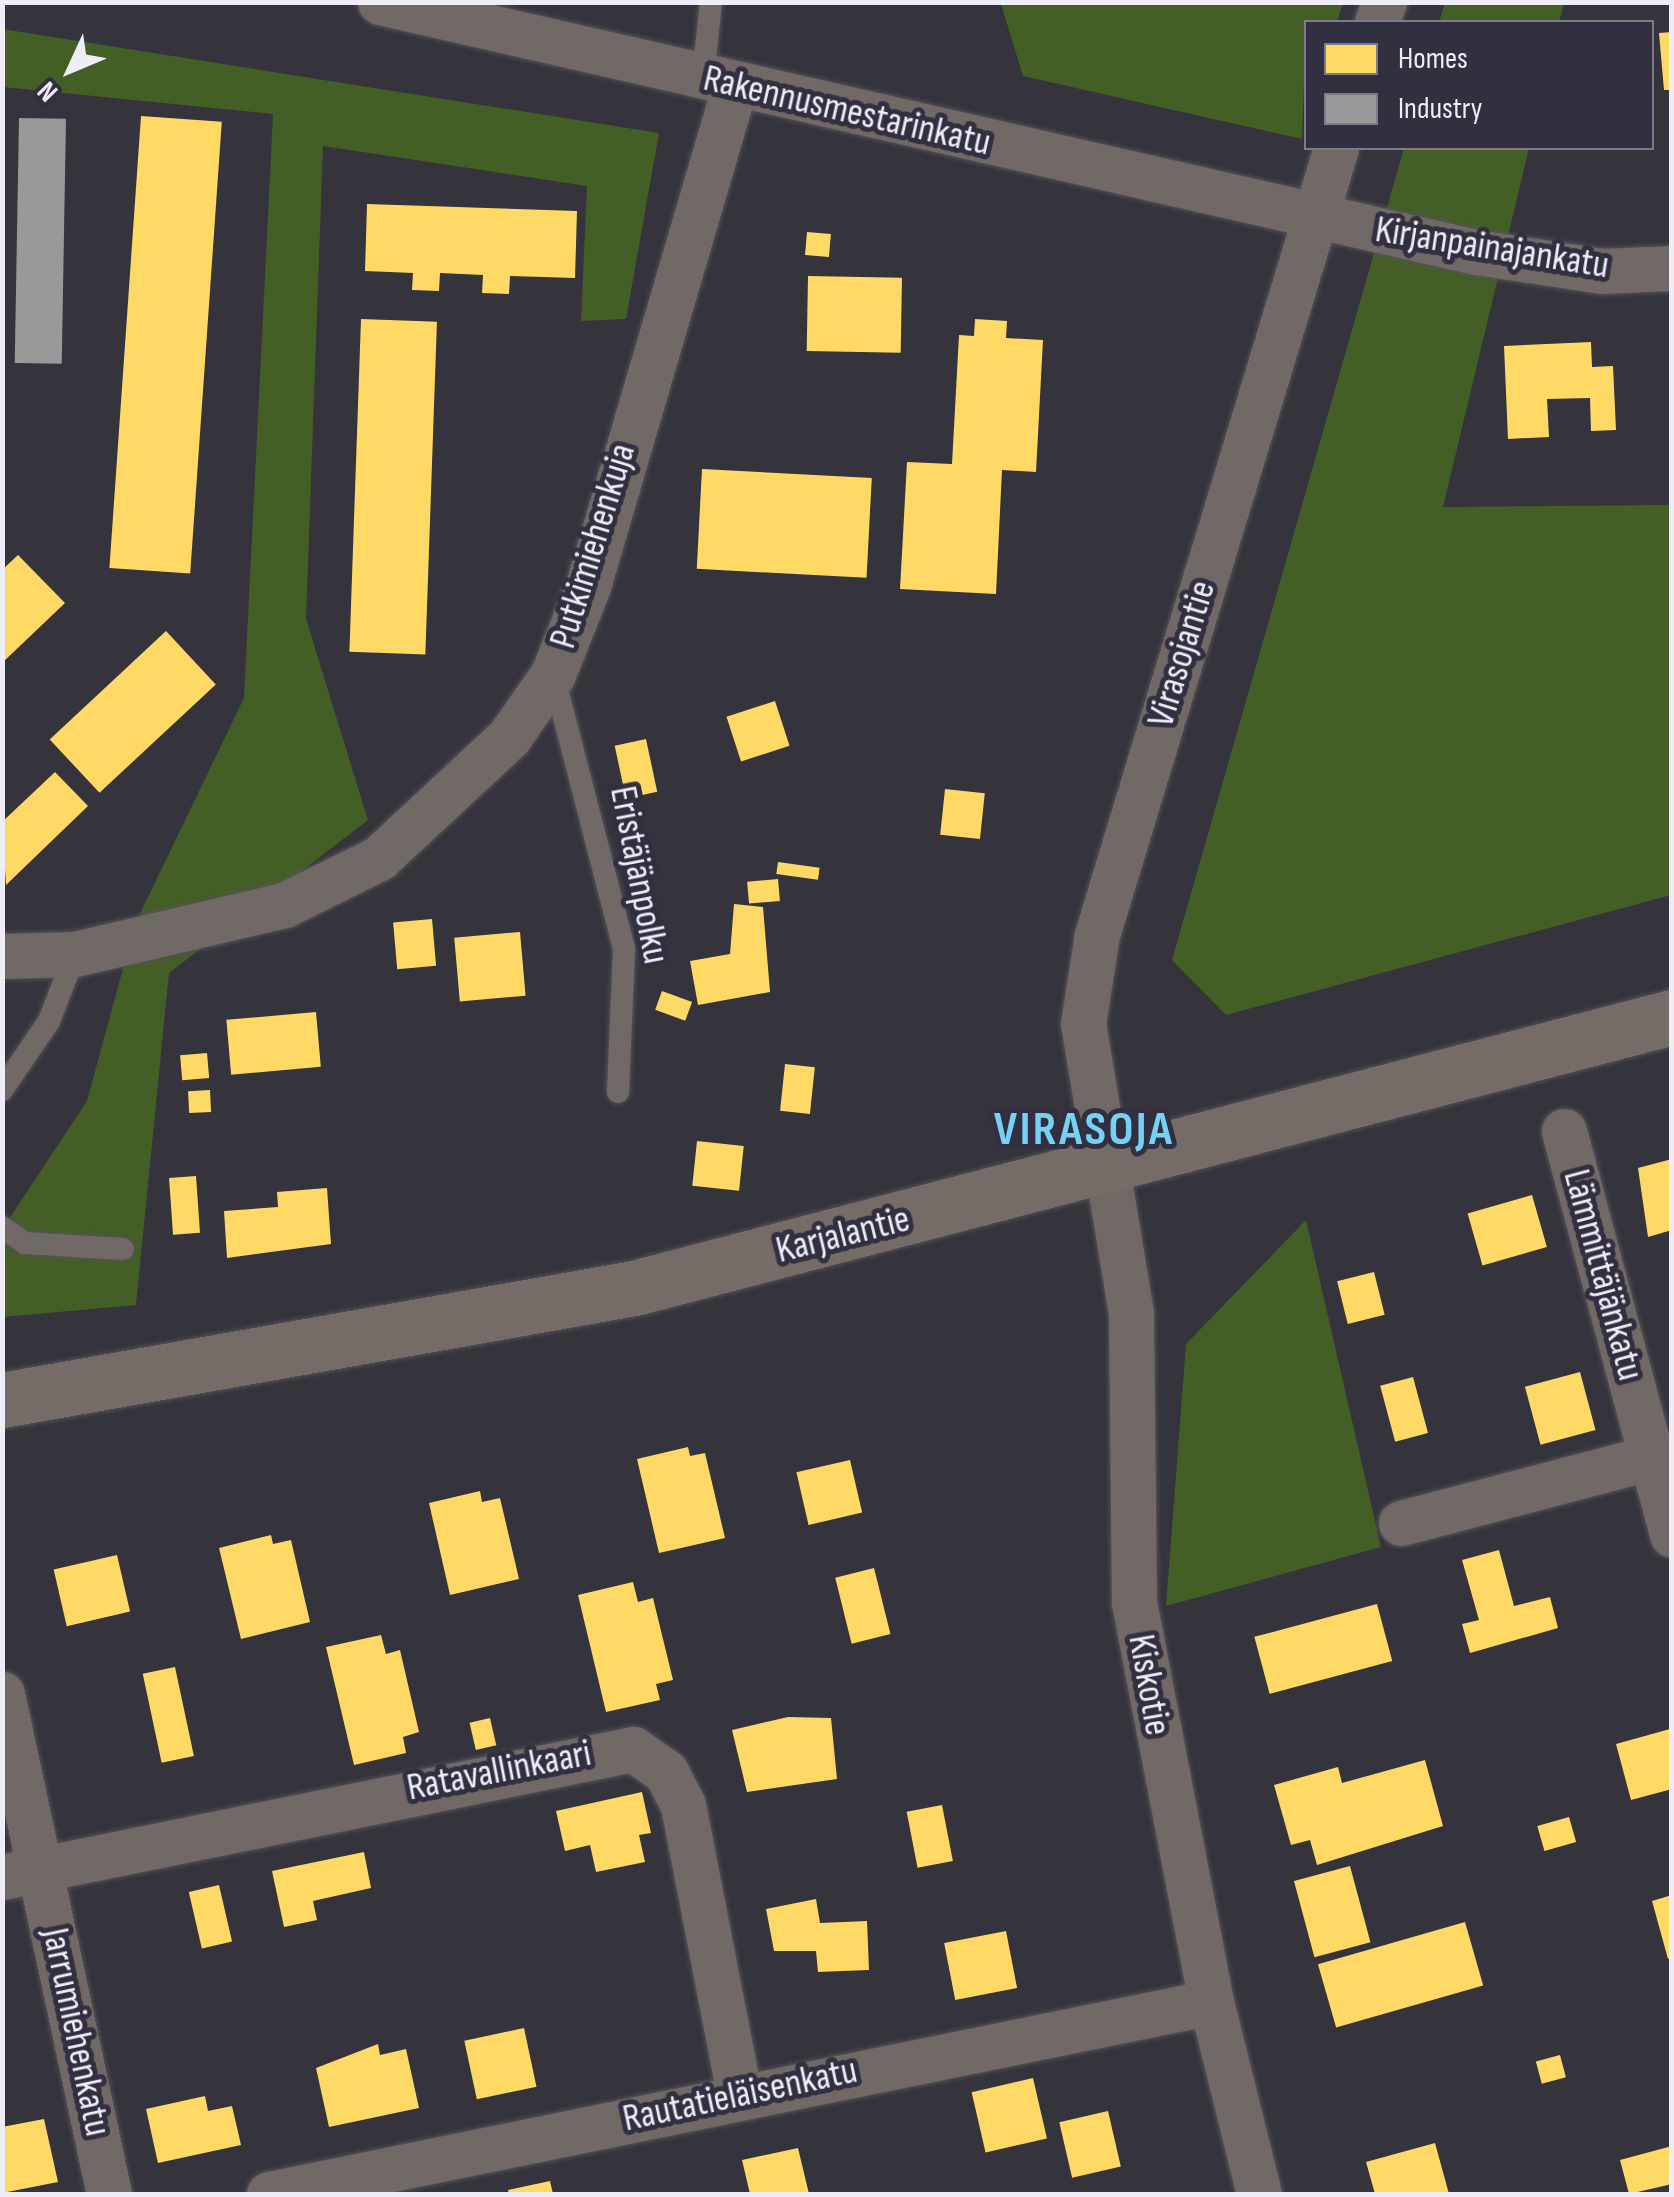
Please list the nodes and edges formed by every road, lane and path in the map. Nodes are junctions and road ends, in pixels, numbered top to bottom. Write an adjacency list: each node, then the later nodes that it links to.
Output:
1 (380, 2): 3 (street, Rakennusmestarinkatu)
2 (711, 2): 3 (lane)
3 (719, 82): 5 (street, Rakennusmestarinkatu); 7 (street, Putkimiehenkuja)
4 (1335, 150): 5 (street, Virasojantie)
5 (1314, 215): 6 (street, Kirjanpainajankatu); 14 (street, Virasojantie)
6 (1672, 268)
7 (554, 674): 8 (street, Putkimiehenkuja); 12 (lane, Eristäjänpolku)
8 (75, 954): 9 (street, Putkimiehenkuja); 11 (lane)
9 (2, 956)
10 (1672, 1016): 14 (main road, Karjalantie)
11 (2, 1090)
12 (618, 1092)
13 (1564, 1131): 18 (street, Lämmittäjänkatu)
14 (1110, 1166): 17 (main road, Karjalantie); 23 (street, Kiskotie)
15 (2, 1227): 16 (lane)
16 (123, 1249)
17 (2, 1400)
18 (1652, 1457): 19 (street); 20 (street, Lämmittäjänkatu)
19 (1401, 1523)
20 (1672, 1535)
21 (2, 1694): 22 (street, Jarrumiehenkatu)
22 (22, 1874): 24 (street, Ratavallinkaari); 25 (street, Jarrumiehenkatu)
23 (1212, 2002): 24 (street, Rautatieläisenkatu); 27 (street, Kiskotie)
24 (739, 2094): 26 (street, Rautatieläisenkatu)
25 (109, 2194)
26 (269, 2194)
27 (1259, 2194)

